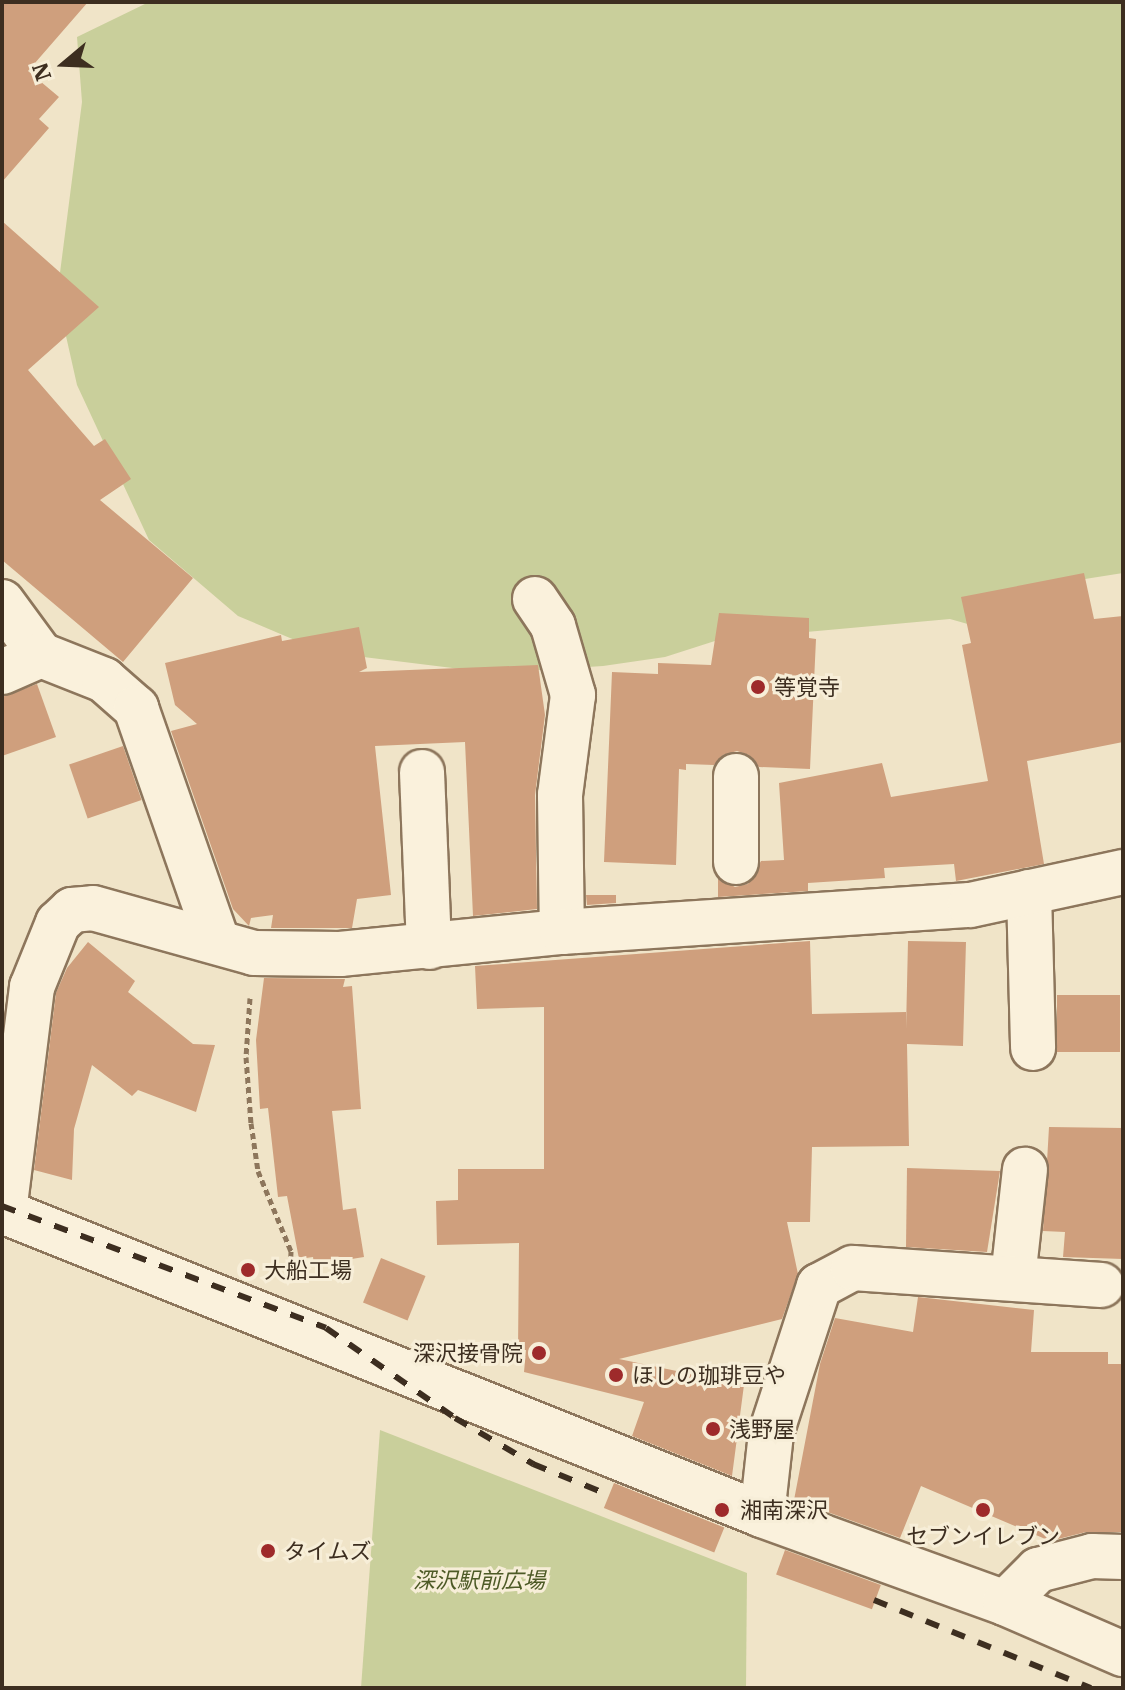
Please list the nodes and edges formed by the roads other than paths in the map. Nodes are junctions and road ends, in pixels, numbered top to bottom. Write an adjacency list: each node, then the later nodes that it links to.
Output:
1 (535, 599): 10 (street)
2 (2, 602): 3 (street)
3 (41, 655): 4 (street); 11 (street)
4 (2, 672)
5 (422, 772): 12 (street)
6 (736, 776): 8 (street)
7 (1123, 872): 9 (street)
8 (739, 890): 9 (street); 10 (street)
9 (1029, 892): 13 (street)
10 (562, 932): 12 (street)
11 (235, 946): 12 (street); 15 (street)
12 (429, 947)
13 (1033, 1048)
14 (1025, 1170): 16 (street)
15 (3, 1211): 18 (street)
16 (1013, 1278): 17 (street); 18 (street)
17 (1101, 1285)
18 (762, 1515): 20 (street)
19 (1123, 1557): 20 (street)
20 (1005, 1603): 21 (street)
21 (1123, 1654)

